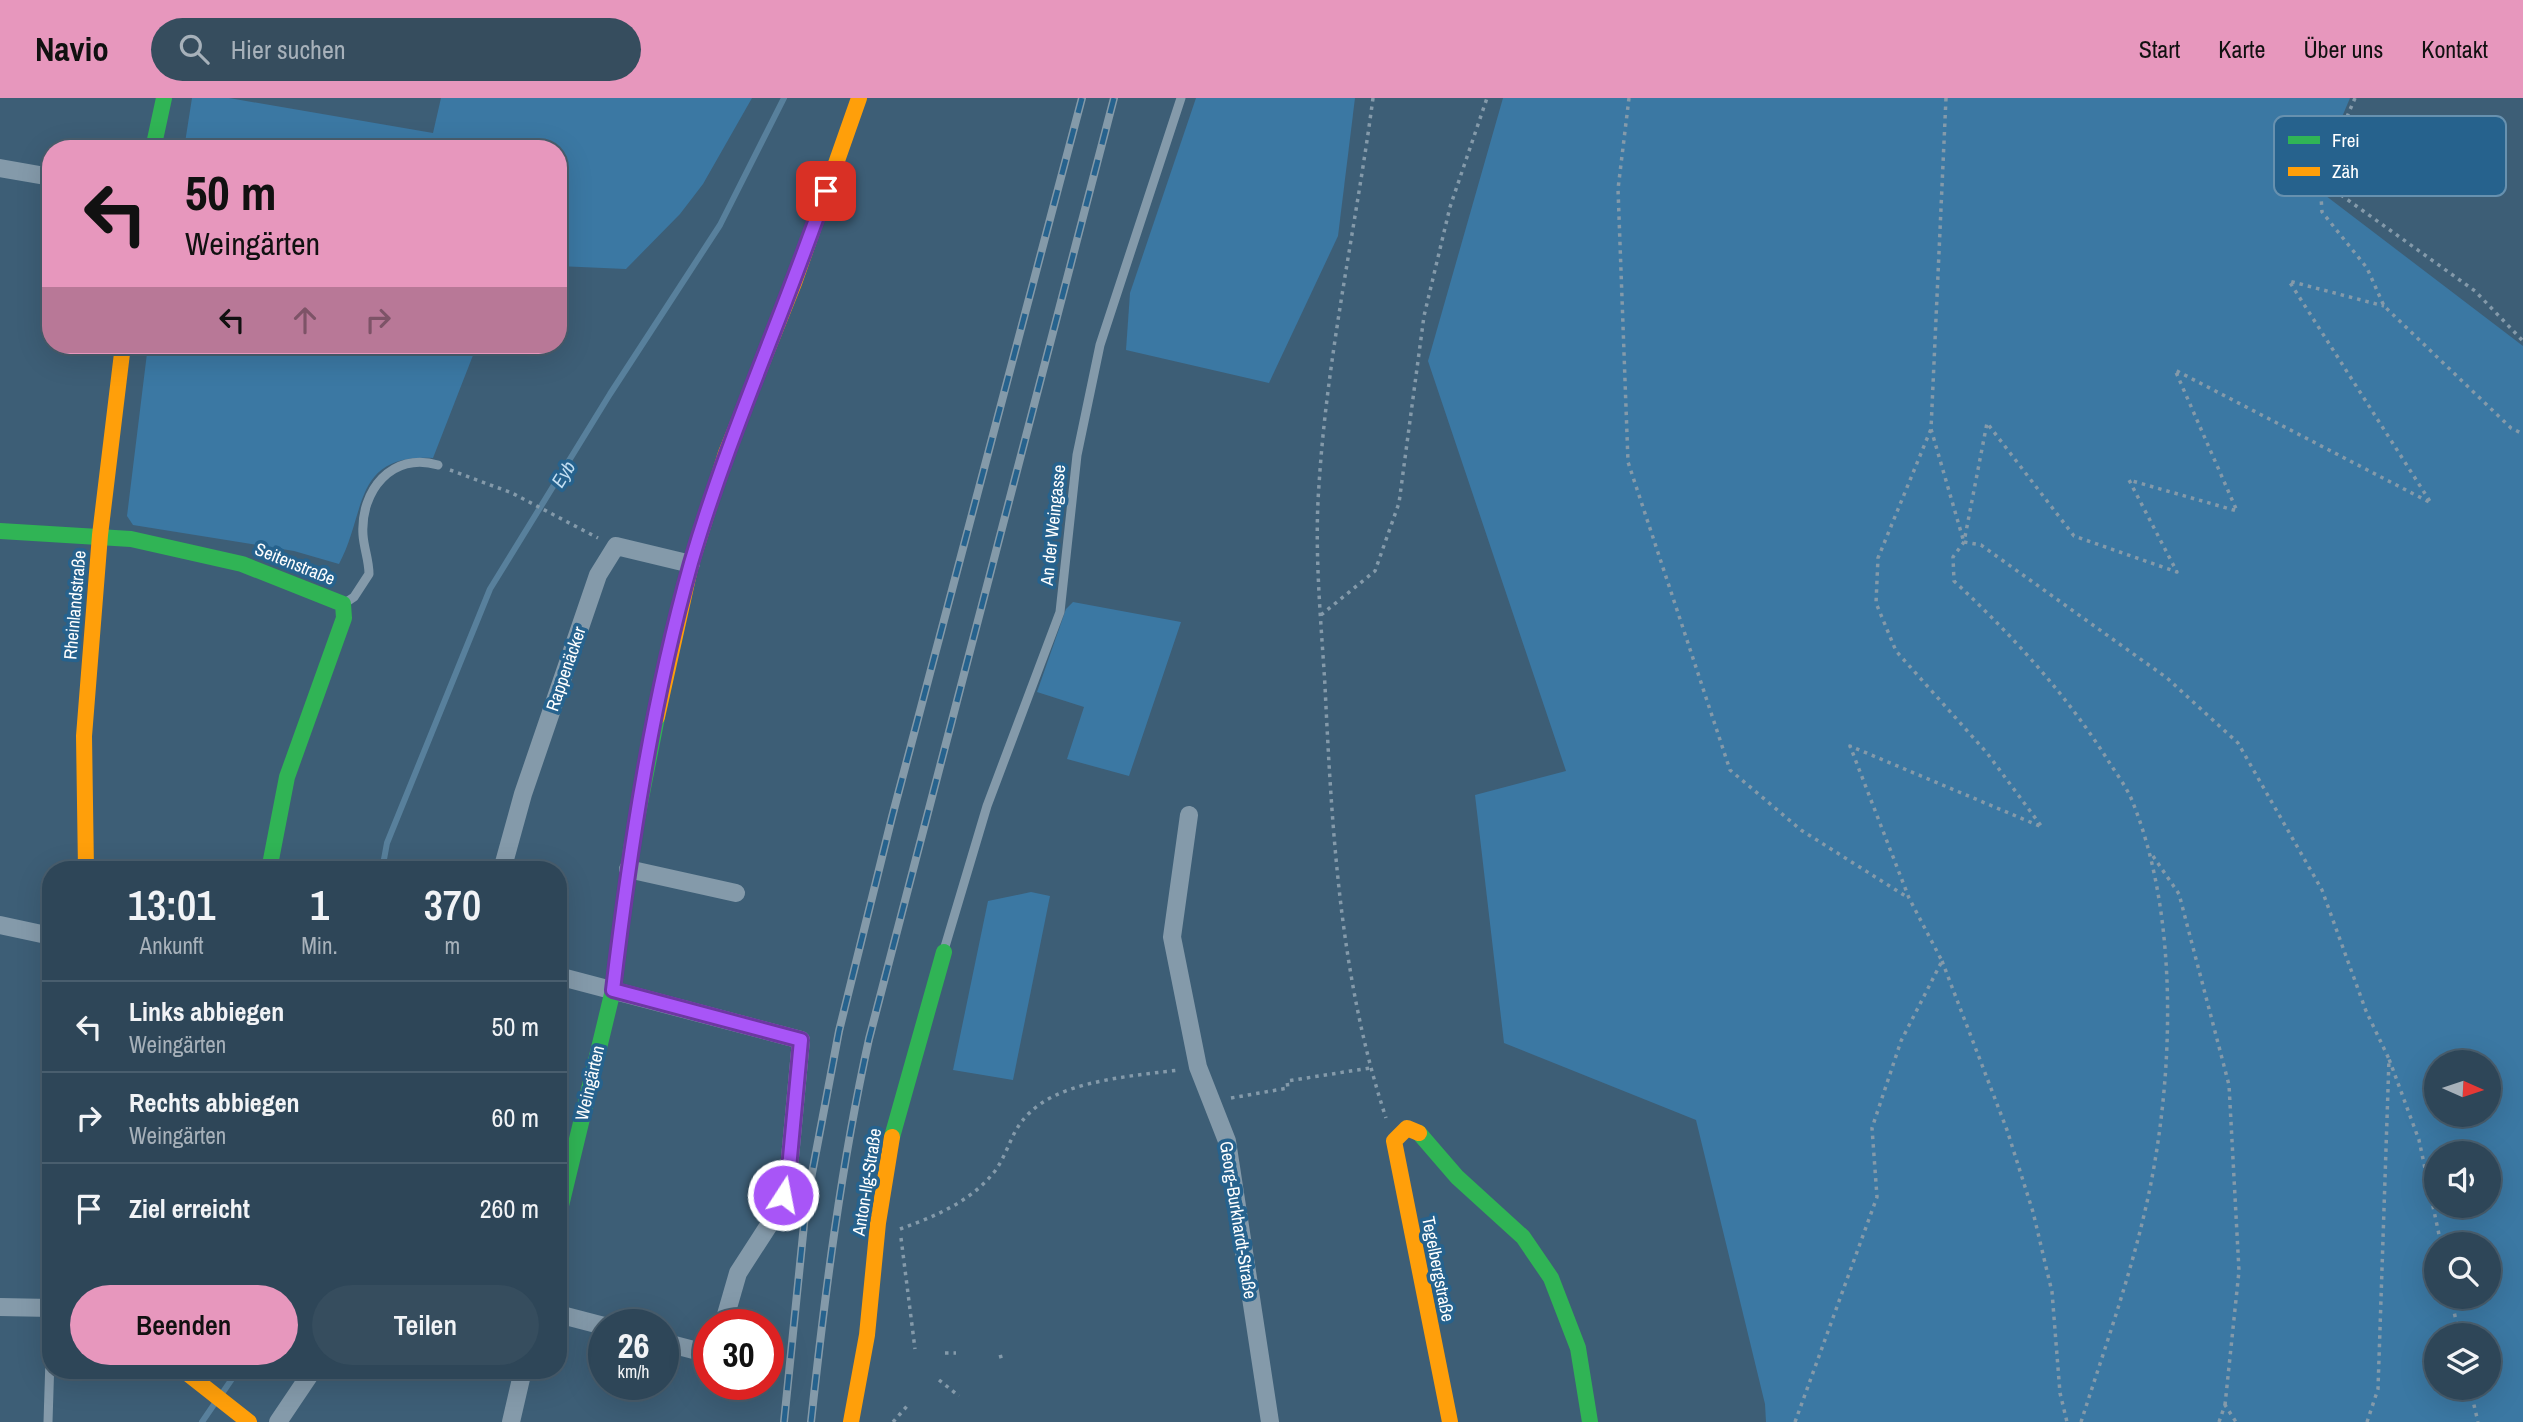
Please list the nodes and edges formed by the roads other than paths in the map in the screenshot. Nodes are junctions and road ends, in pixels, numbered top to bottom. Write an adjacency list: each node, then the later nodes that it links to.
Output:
1 (164, 98): 4 (street)
2 (859, 98): 11 (street, Weingärten)
3 (1181, 98): 21 (lane, An der Weingasse)
4 (155, 140)
5 (0, 168): 6 (street)
6 (42, 175)
7 (122, 354): 10 (street, Rheinlandstraße)
8 (438, 465): 12 (lane)
9 (0, 531): 10 (street, Seitenstraße)
10 (100, 535): 12 (street, Seitenstraße); 14 (street, Rheinlandstraße)
11 (691, 564): 16 (street, Rappenäcker); 17 (street, Weingärten)
12 (344, 604): 15 (street, Seitenstraße)
13 (1189, 815): 39 (street, Georg-Burkhardt-Straße)
14 (86, 861)
15 (271, 861)
16 (504, 861)
17 (628, 869): 18 (street); 23 (street, Weingärten)
18 (736, 893)
19 (0, 925): 20 (street)
20 (42, 934)
21 (944, 952): 38 (street, Anton-Ilg-Straße)
22 (567, 978): 23 (street)
23 (613, 990): 24 (street, Weingärten); 27 (street)
24 (567, 1181)
25 (0, 1307): 26 (street)
26 (42, 1308)
27 (728, 1309)
28 (567, 1316): 29 (street)
29 (588, 1322)
30 (49, 1379): 35 (lane)
31 (194, 1379): 34 (street)
32 (307, 1379): 36 (street)
33 (521, 1379): 37 (street)
34 (244, 1419)
35 (48, 1422)
36 (278, 1422)
37 (511, 1422)
38 (851, 1422)
39 (1270, 1422)
40 (1450, 1422): 41 (street, Tegelbergstraße)
41 (1590, 1422)

